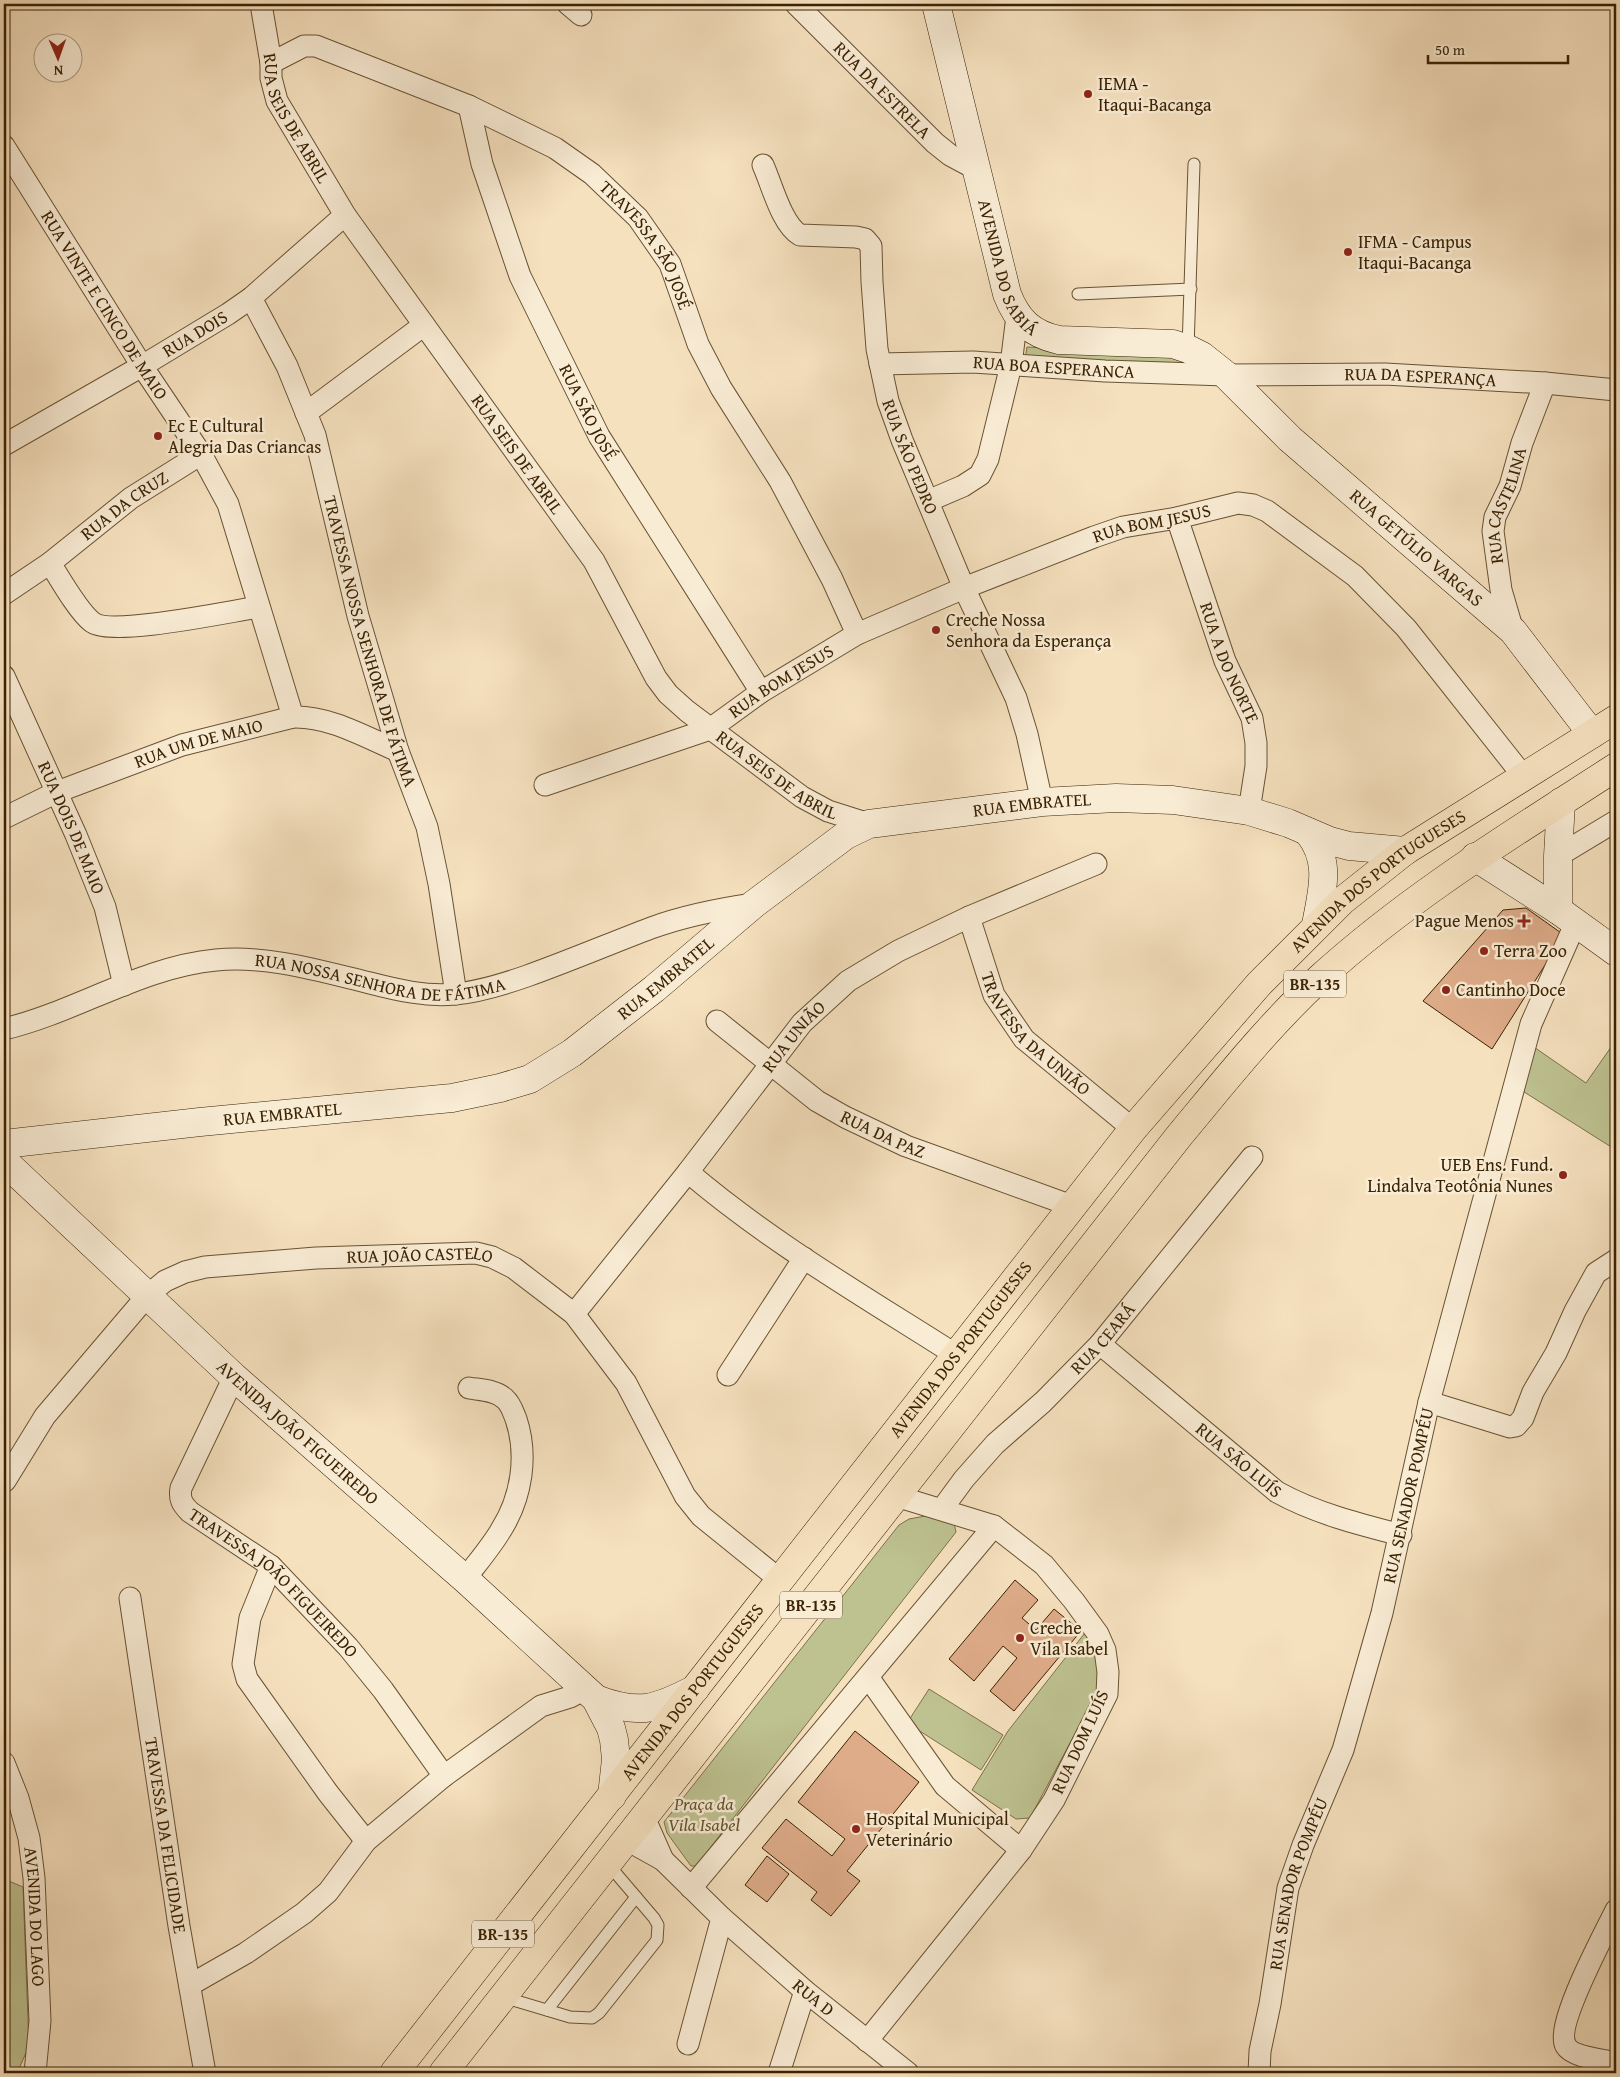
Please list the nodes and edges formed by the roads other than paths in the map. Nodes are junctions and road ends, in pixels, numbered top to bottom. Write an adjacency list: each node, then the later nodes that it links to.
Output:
1 (261, 4): 4 (street, RUA SEIS DE ABRIL)
2 (796, 4): 9 (street, RUA DA ESTRELA)
3 (936, 4): 9 (main road, AVENIDA DO SABIÁ)
4 (271, 63): 5 (street, TRAVESSA SÃO JOSÉ); 10 (street, RUA SEIS DE ABRIL)
5 (469, 106): 33 (street, TRAVESSA SÃO JOSÉ); 35 (street, RUA SÃO JOSÉ)
6 (4, 146): 19 (street, RUA VINTE E CINCO DE MAIO)
7 (1194, 164): 11 (lane)
8 (764, 165): 17 (street, RUA SÃO PEDRO)
9 (976, 169): 14 (main road, AVENIDA DO SABIÁ)
10 (345, 215): 13 (street, RUA DOIS); 15 (street, RUA SEIS DE ABRIL)
11 (1191, 289): 12 (lane); 16 (lane)
12 (1078, 294)
13 (251, 298): 19 (street, RUA DOIS); 23 (street, TRAVESSA NOSSA SENHORA DE FÁTIMA)
14 (1017, 316): 16 (main road, AVENIDA DO SABIÁ); 18 (street)
15 (424, 325): 23 (street); 38 (street, RUA SEIS DE ABRIL)
16 (1188, 348): 20 (main road, AVENIDA DO SABIÁ)
17 (880, 364): 18 (street, RUA BOA ESPERANCA); 26 (street, RUA SÃO PEDRO)
18 (1011, 365): 20 (street, RUA BOA ESPERANCA); 26 (street)
19 (142, 366): 24 (street, RUA DOIS); 25 (street, RUA VINTE E CINCO DE MAIO)
20 (1226, 375): 21 (street, RUA DA ESPERANÇA); 32 (main road, RUA GETÚLIO VARGAS)
21 (1545, 382): 22 (street, RUA DA ESPERANÇA); 32 (street, RUA CASTELINA)
22 (1616, 390)
23 (306, 413): 40 (street, TRAVESSA NOSSA SENHORA DE FÁTIMA)
24 (4, 445)
25 (201, 454): 28 (street, RUA DA CRUZ); 31 (street, RUA VINTE E CINCO DE MAIO)
26 (928, 501): 29 (street, RUA SÃO PEDRO)
27 (1177, 518): 29 (street, RUA BOM JESUS); 42 (street, RUA BOM JESUS); 48 (street, RUA A DO NORTE)
28 (50, 563): 30 (street, RUA DA CRUZ); 31 (street)
29 (964, 588): 33 (street, RUA BOM JESUS); 46 (street, RUA SÃO PEDRO)
30 (4, 594)
31 (259, 607): 36 (street, RUA VINTE E CINCO DE MAIO)
32 (1513, 631): 39 (main road, RUA GETÚLIO VARGAS)
33 (857, 634): 35 (street, RUA BOM JESUS)
34 (4, 676): 45 (street, RUA DOIS DE MAIO)
35 (761, 692): 38 (street, RUA BOM JESUS)
36 (293, 717): 40 (street, RUA UM DE MAIO); 45 (street, RUA UM DE MAIO)
37 (1616, 719): 39 (highway, AVENIDA DOS PORTUGUESES / BR-135)
38 (710, 729): 43 (street, RUA BOM JESUS); 51 (street, RUA SEIS DE ABRIL)
39 (1592, 734): 42 (highway, AVENIDA DOS PORTUGUESES / BR-135)
40 (398, 751): 63 (street, TRAVESSA NOSSA SENHORA DE FÁTIMA)
41 (1616, 767): 44 (highway, AVENIDA DOS PORTUGUESES / BR-135)
42 (1524, 777): 53 (highway, AVENIDA DOS PORTUGUESES / BR-135)
43 (546, 785)
44 (1604, 787): 47 (highway, AVENIDA DOS PORTUGUESES / BR-135)
45 (56, 792): 49 (street, RUA UM DE MAIO); 62 (street, RUA DOIS DE MAIO)
46 (1042, 802): 48 (main road, RUA EMBRATEL); 51 (main road, RUA EMBRATEL)
47 (1561, 802): 54 (main road); 55 (highway, AVENIDA DOS PORTUGUESES / BR-135)
48 (1249, 810): 52 (main road, RUA EMBRATEL)
49 (4, 818)
50 (1616, 822): 54 (street)
51 (869, 824): 57 (main road, RUA EMBRATEL)
52 (1308, 832): 53 (main road, RUA EMBRATEL); 60 (main road)
53 (1405, 851): 60 (highway, AVENIDA DOS PORTUGUESES / BR-135)
54 (1558, 856): 58 (main road)
55 (1475, 858): 58 (main road); 84 (highway, AVENIDA DOS PORTUGUESES / BR-135)
56 (1096, 864): 59 (street, RUA UNIÃO)
57 (754, 904): 63 (street, RUA NOSSA SENHORA DE FÁTIMA); 68 (main road, RUA EMBRATEL)
58 (1567, 916): 61 (main road); 83 (street, RUA SENADOR POMPÉU)
59 (969, 917): 66 (street, RUA UNIÃO); 67 (street, TRAVESSA DA UNIÃO)
60 (1316, 925): 67 (highway, AVENIDA DOS PORTUGUESES / BR-135)
61 (1616, 952)
62 (124, 985): 63 (street, RUA NOSSA SENHORA DE FÁTIMA); 65 (street, RUA NOSSA SENHORA DE FÁTIMA)
63 (456, 994)
64 (717, 1021): 66 (street, RUA DA PAZ)
65 (4, 1029)
66 (772, 1064): 71 (street, RUA UNIÃO); 72 (street, RUA DA PAZ)
67 (1133, 1129): 72 (highway, AVENIDA DOS PORTUGUESES / BR-135)
68 (4, 1144)
69 (1252, 1157): 78 (street, RUA CEARÁ)
70 (4, 1161): 76 (main road, AVENIDA JOÃO FIGUEIREDO)
71 (688, 1172): 73 (street); 77 (street, RUA UNIÃO)
72 (1072, 1206): 75 (highway, AVENIDA DOS PORTUGUESES / BR-135)
73 (804, 1258): 79 (street); 80 (street)
74 (1616, 1260): 83 (street)
75 (1025, 1267): 79 (highway, AVENIDA DOS PORTUGUESES / BR-135); 84 (highway)
76 (147, 1296): 77 (street, RUA JOÃO CASTELO); 81 (main road, AVENIDA JOÃO FIGUEIREDO); 85 (street, RUA JOÃO CASTELO)
77 (574, 1314): 92 (street, RUA JOÃO CASTELO)
78 (1100, 1344): 87 (street, RUA CEARÁ); 89 (street, RUA SÃO LUÍS)
79 (956, 1355): 92 (highway, AVENIDA DOS PORTUGUESES / BR-135)
80 (728, 1375)
81 (234, 1377): 90 (street, TRAVESSA JOÃO FIGUEIREDO); 91 (main road, AVENIDA JOÃO FIGUEIREDO)
82 (469, 1388): 91 (street)
83 (1429, 1402): 89 (street, RUA SENADOR POMPÉU)
84 (949, 1428): 86 (highway, AVENIDA DOS PORTUGUESES / BR-135)
85 (6, 1481)
86 (896, 1496): 87 (street, RUA DOM LUÍS); 100 (highway, AVENIDA DOS PORTUGUESES / BR-135)
87 (942, 1509): 88 (street, RUA DOM LUÍS)
88 (994, 1526): 94 (street); 103 (street, RUA DOM LUÍS)
89 (1400, 1535): 123 (street, RUA SENADOR POMPÉU)
90 (270, 1566): 98 (street, TRAVESSA JOÃO FIGUEIREDO); 102 (street)
91 (465, 1579): 96 (main road, AVENIDA JOÃO FIGUEIREDO)
92 (780, 1580): 95 (highway, AVENIDA DOS PORTUGUESES / BR-135)
93 (130, 1598): 110 (street, TRAVESSA DA FELICIDADE)
94 (868, 1677): 103 (street); 106 (street)
95 (695, 1689): 96 (main road, AVENIDA JOÃO FIGUEIREDO); 99 (highway, AVENIDA DOS PORTUGUESES / BR-135)
96 (590, 1694): 98 (street); 99 (main road, AVENIDA JOÃO FIGUEIREDO)
97 (4, 1763): 118 (street, AVENIDA DO LAGO)
98 (444, 1776): 102 (street)
99 (612, 1796): 120 (highway, AVENIDA DOS PORTUGUESES / BR-135)
100 (644, 1817): 101 (highway, AVENIDA DOS PORTUGUESES / BR-135); 104 (street, RUA D)
101 (626, 1840): 104 (street, RUA D); 105 (highway, AVENIDA DOS PORTUGUESES / BR-135)
102 (366, 1841): 110 (street)
103 (1021, 1850): 114 (street, RUA DOM LUÍS)
104 (663, 1860): 106 (street, RUA D)
105 (608, 1863): 107 (lane); 112 (highway, AVENIDA DOS PORTUGUESES / BR-135)
106 (691, 1888): 109 (street, RUA D)
107 (636, 1897): 113 (lane); 113 (lane)
108 (1616, 1910): 116 (street)
109 (722, 1918): 111 (street, RUA D); 115 (street)
110 (190, 1985): 119 (street, TRAVESSA DA FELICIDADE)
111 (805, 1991): 114 (street, RUA D); 122 (street)
112 (503, 1997): 113 (lane); 121 (highway, AVENIDA DOS PORTUGUESES / BR-135)
113 (547, 2010)
114 (867, 2042): 117 (street, RUA D)
115 (688, 2044)
116 (1616, 2063)
117 (903, 2072)
118 (35, 2073)
119 (205, 2073)
120 (394, 2073)
121 (443, 2073)
122 (779, 2073)
123 (1259, 2073)

